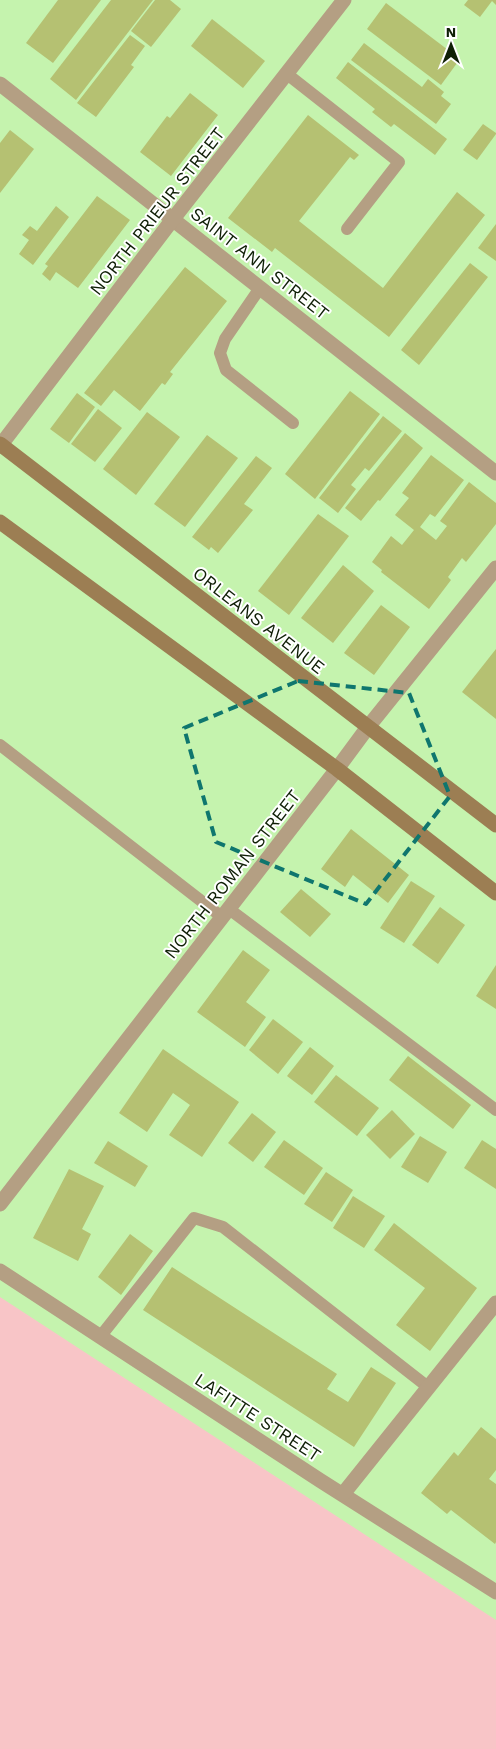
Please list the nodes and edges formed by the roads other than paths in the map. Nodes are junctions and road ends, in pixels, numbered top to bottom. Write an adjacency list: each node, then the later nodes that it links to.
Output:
1 (344, 0): 2 (street, NORTH PRIEUR STREET)
2 (287, 74): 4 (street, NORTH PRIEUR STREET); 5 (lane)
3 (0, 84): 4 (street, SAINT ANN STREET)
4 (173, 220): 6 (street, SAINT ANN STREET); 8 (street, NORTH PRIEUR STREET)
5 (348, 229)
6 (260, 288): 7 (lane); 9 (street, SAINT ANN STREET)
7 (293, 423)
8 (0, 445): 12 (street, ORLEANS AVENUE)
9 (496, 473)
10 (0, 522): 14 (street)
11 (496, 568): 12 (street, NORTH ROMAN STREET)
12 (368, 727): 14 (street, NORTH ROMAN STREET); 15 (street, ORLEANS AVENUE)
13 (0, 745): 17 (lane)
14 (336, 769): 16 (street); 17 (street, NORTH ROMAN STREET)
15 (496, 824)
16 (496, 893)
17 (225, 913): 18 (lane); 19 (street, NORTH ROMAN STREET)
18 (496, 1110)
19 (0, 1204)
20 (0, 1271): 22 (street, LAFITTE STREET)
21 (496, 1303): 23 (street)
22 (100, 1337): 23 (lane); 24 (street, LAFITTE STREET)
23 (428, 1387): 24 (street)
24 (343, 1494): 25 (street, LAFITTE STREET)
25 (496, 1592)

